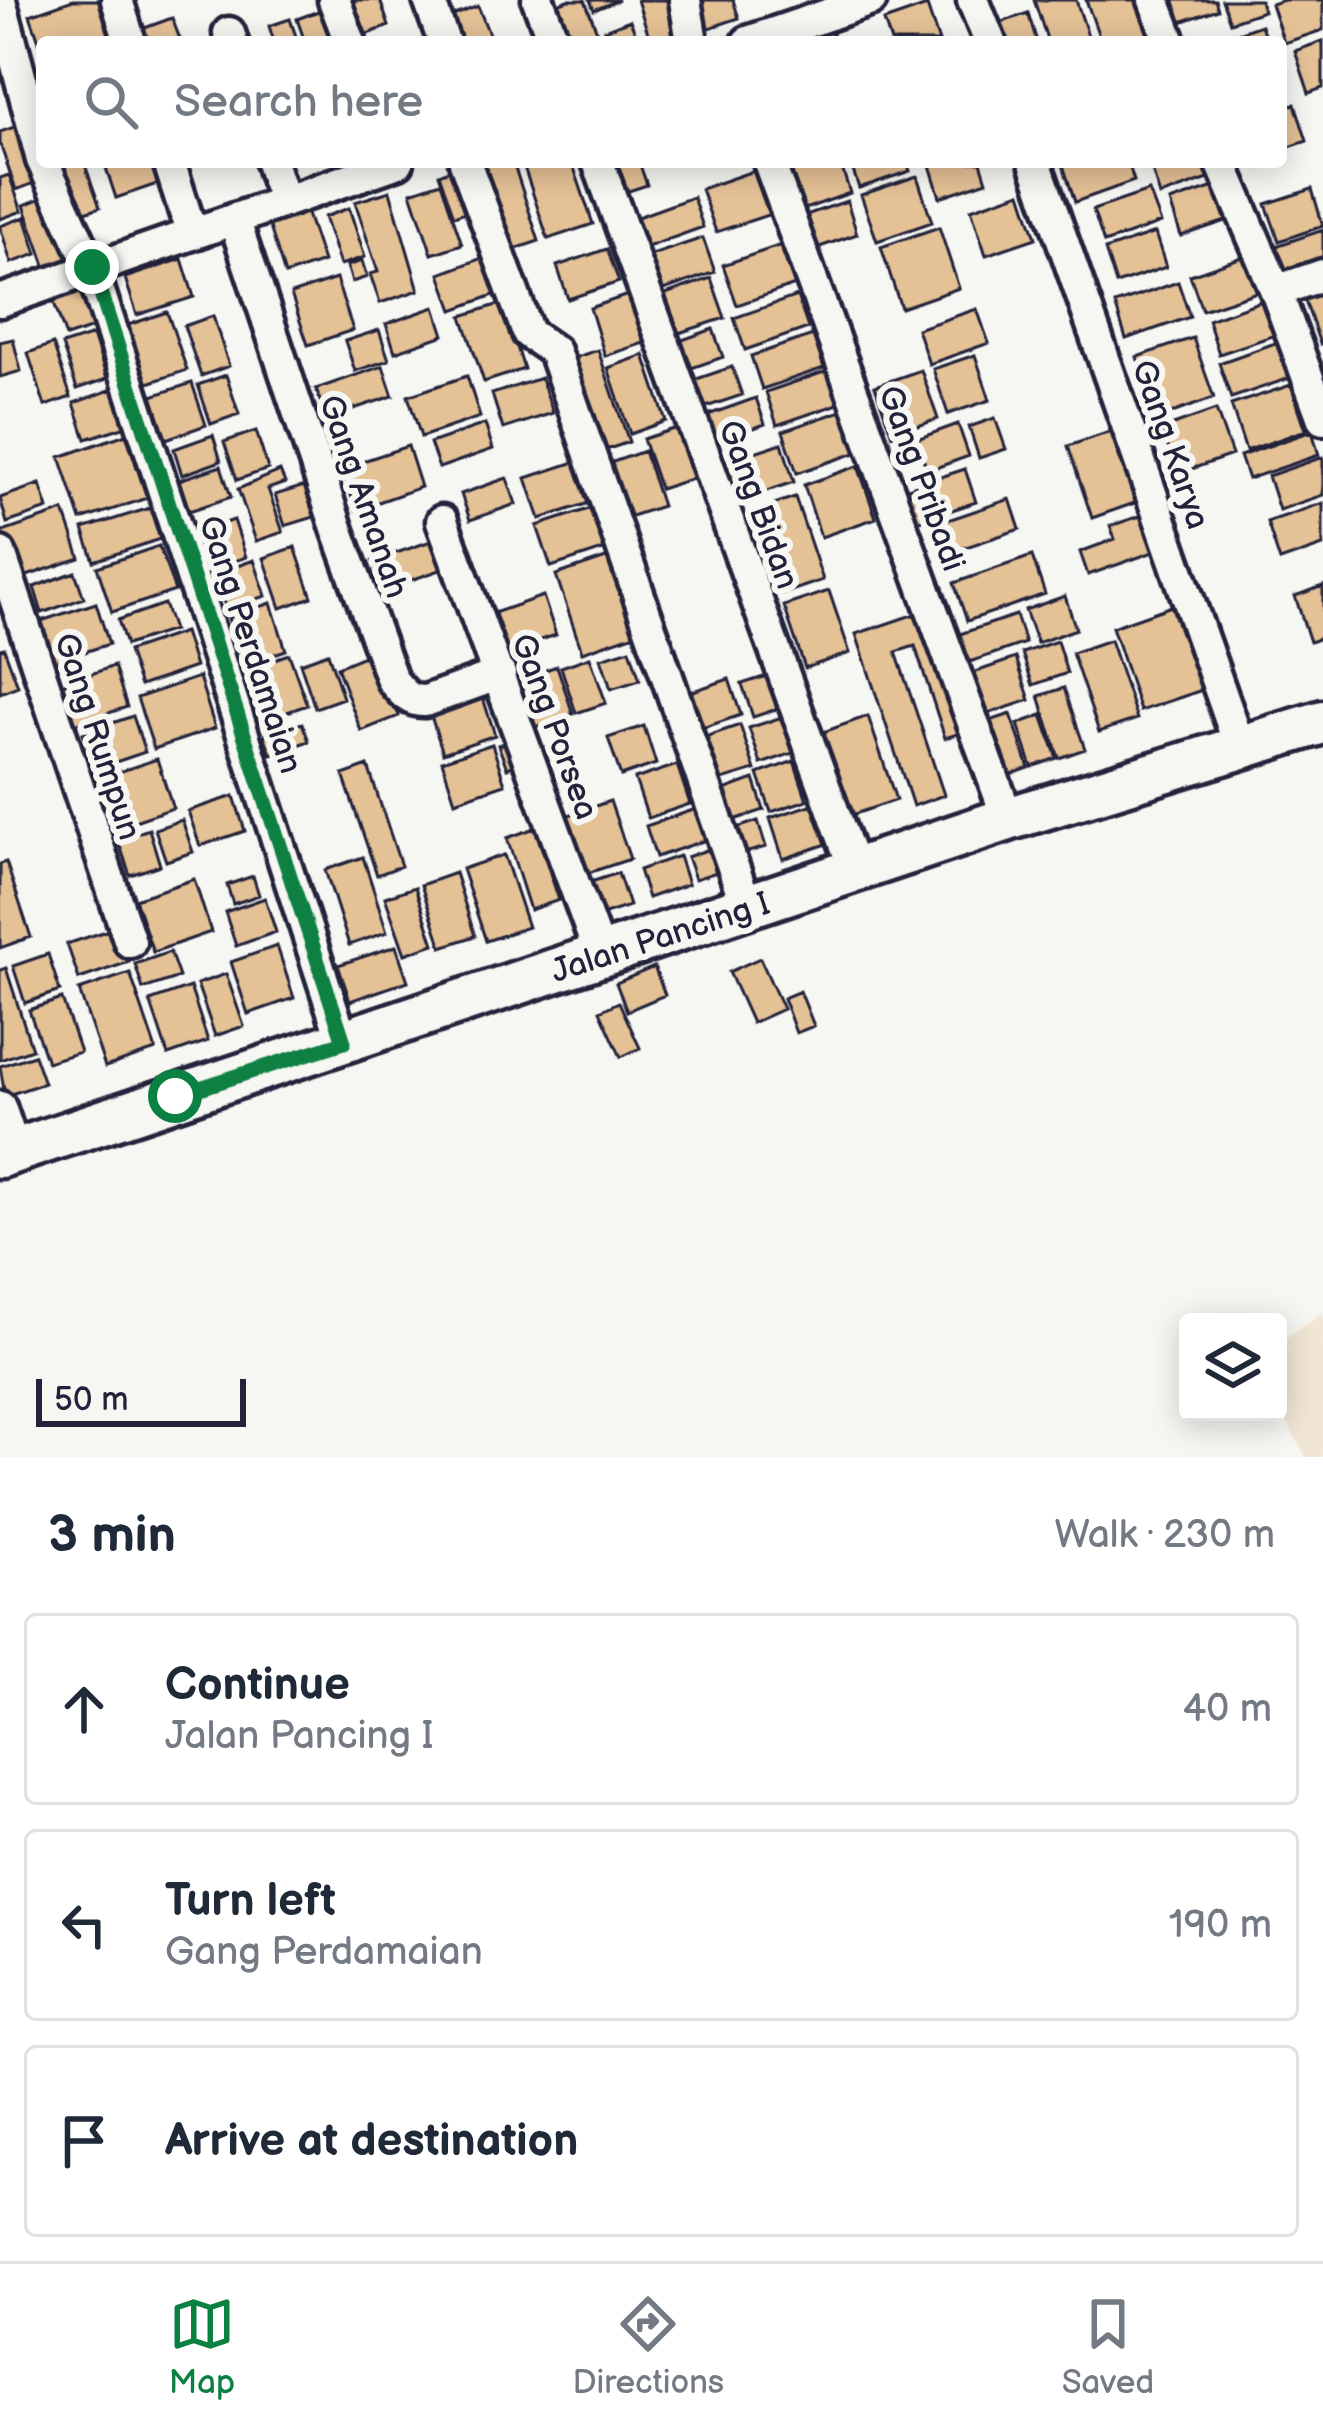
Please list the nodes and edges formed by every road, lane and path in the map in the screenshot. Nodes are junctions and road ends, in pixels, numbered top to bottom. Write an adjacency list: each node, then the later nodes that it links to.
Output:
1 (0, 0): 19 (street, Gang Perdamaian)
2 (117, 0): 11 (street)
3 (334, 0): 12 (street)
4 (429, 0): 13 (street)
5 (538, 0): 14 (street)
6 (685, 0): 15 (street)
7 (871, 0): 10 (street)
8 (974, 0): 17 (street)
9 (1154, 0): 18 (street)
10 (835, 5): 16 (street)
11 (128, 36)
12 (348, 36)
13 (442, 36)
14 (552, 36)
15 (691, 36)
16 (762, 36)
17 (988, 36)
18 (1168, 36)
19 (36, 138)
20 (45, 168): 32 (street, Gang Perdamaian)
21 (171, 168): 31 (street)
22 (273, 168): 29 (street)
23 (379, 168): 29 (street)
24 (467, 168): 44 (street)
25 (600, 168): 43 (street, Gang Bidan)
26 (771, 168): 42 (street, Gang Pribadi)
27 (1038, 168): 41 (street, Gang Karya)
28 (1224, 168): 34 (street)
29 (284, 202): 30 (street)
30 (234, 219): 31 (street); 39 (street, Gang Amanah)
31 (192, 234): 32 (street)
32 (92, 267): 35 (street); 47 (street, Gang Perdamaian)
33 (1323, 275): 34 (street)
34 (1276, 291): 36 (street)
35 (0, 301)
36 (1323, 419)
37 (442, 521): 39 (street, Gang Porsea)
38 (0, 553): 45 (street, Gang Rumpun)
39 (500, 674): 46 (street, Gang Porsea)
40 (1323, 722): 41 (main road, Jalan Pancing I)
41 (1241, 749): 42 (main road, Jalan Pancing I)
42 (1008, 820): 43 (main road, Jalan Pancing I)
43 (855, 871): 44 (main road, Jalan Pancing I)
44 (747, 907): 46 (main road, Jalan Pancing I)
45 (130, 942)
46 (600, 955): 47 (main road, Jalan Pancing I)
47 (344, 1042): 49 (main road, Jalan Pancing I)
48 (0, 1107): 49 (street)
49 (8, 1154)

